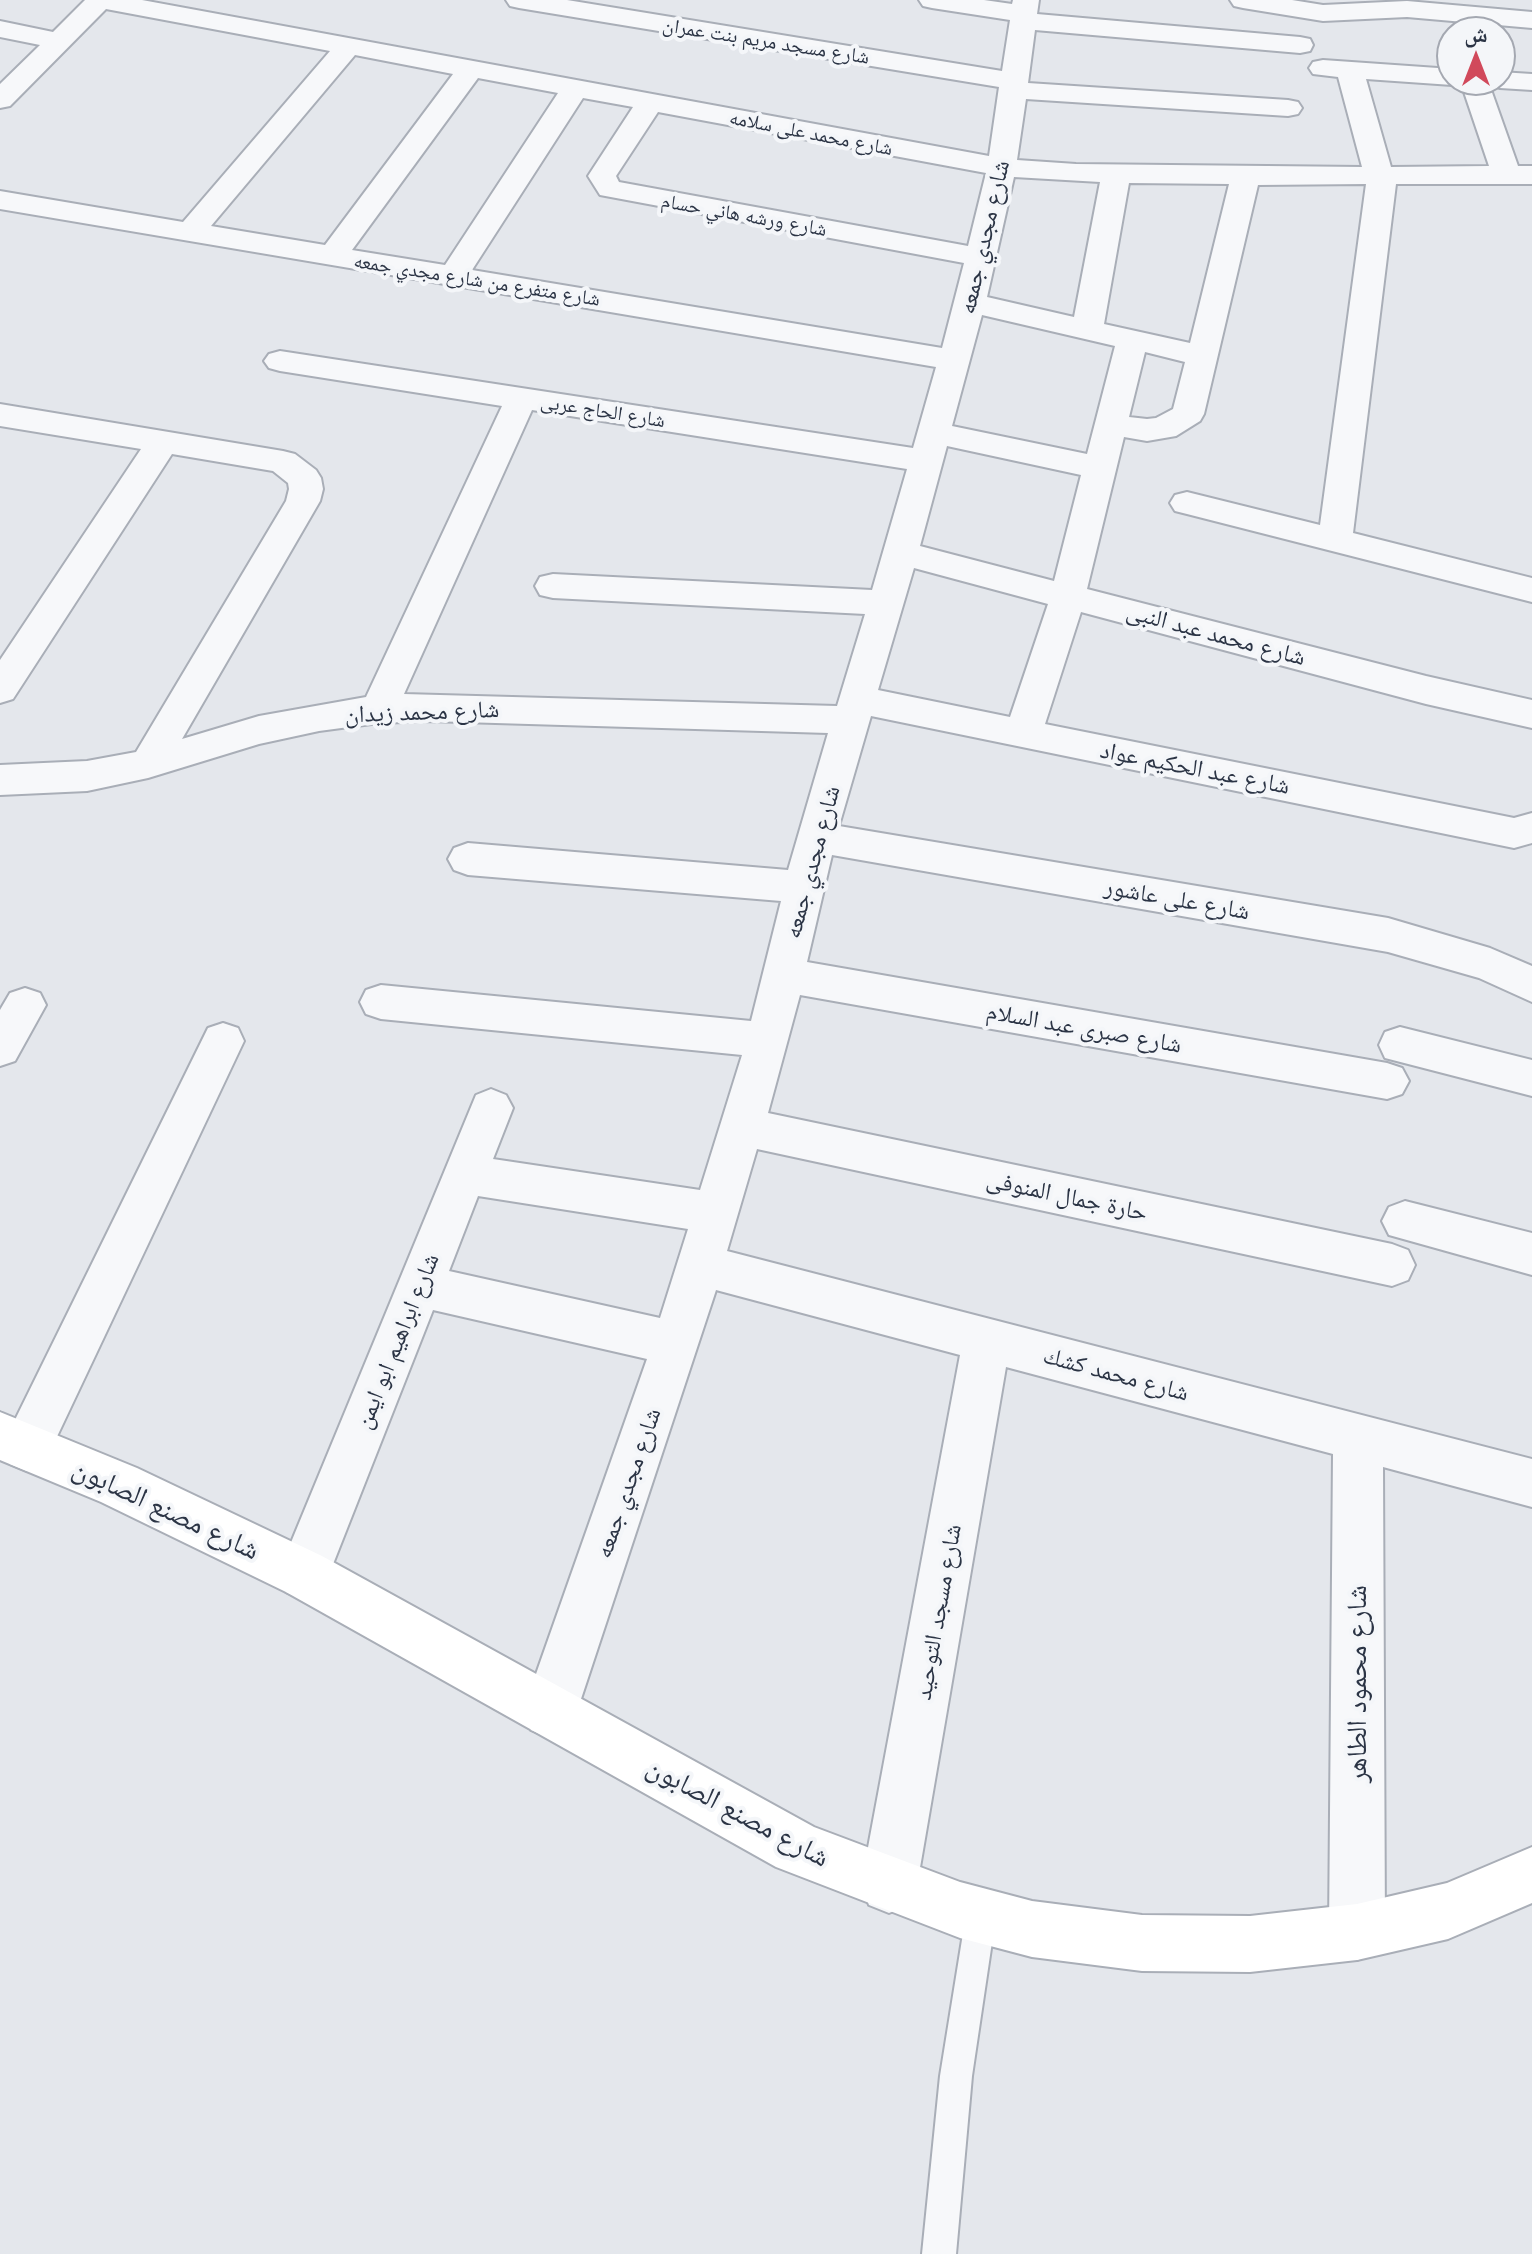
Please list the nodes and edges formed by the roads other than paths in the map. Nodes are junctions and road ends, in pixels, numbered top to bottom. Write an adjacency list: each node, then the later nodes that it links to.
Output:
1 (100, 0): 12 (street); 14 (street, شارع محمد على سلامه)
2 (519, 0): 18 (street, شارع مسجد مريم بنت عمران)
3 (932, 0): 9 (street)
4 (1243, 0): 5 (street)
5 (1273, 3): 8 (street)
6 (1380, 5): 7 (street); 8 (street)
7 (1488, 8): 10 (street)
8 (1304, 11): 13 (street)
9 (1024, 12): 13 (street); 18 (street, شارع مجدي جمعه)
10 (1532, 20)
11 (0, 29): 12 (street)
12 (59, 41): 21 (street)
13 (1300, 45): 16 (street)
14 (348, 47): 15 (street, شارع محمد على سلامه); 30 (street)
15 (470, 70): 19 (street, شارع محمد على سلامه); 31 (street)
16 (1350, 70): 17 (street); 27 (street)
17 (1436, 76)
18 (1012, 86): 23 (street, شارع مسجد مريم بنت عمران); 24 (street, شارع مجدي جمعه)
19 (575, 89): 22 (street, شارع محمد على سلامه); 33 (street)
20 (1482, 96): 28 (street)
21 (0, 100)
22 (650, 103): 24 (street, شارع محمد على سلامه); 32 (street, شارع ورشه هاني حسام)
23 (1288, 108)
24 (1002, 167): 25 (street, شارع محمد على سلامه); 32 (street, شارع مجدي جمعه)
25 (1116, 174): 26 (street, شارع محمد على سلامه); 35 (street)
26 (1246, 176): 27 (street, شارع محمد على سلامه); 37 (street)
27 (1379, 177): 28 (street, شارع محمد على سلامه); 47 (street)
28 (1525, 181)
29 (0, 200): 30 (street, شارع متفرع من شارع مجدي جمعه)
30 (190, 232): 31 (street, شارع متفرع من شارع مجدي جمعه)
31 (332, 256): 33 (street, شارع متفرع من شارع مجدي جمعه)
32 (980, 257): 34 (street, شارع مجدي جمعه)
33 (453, 276): 38 (street, شارع متفرع من شارع مجدي جمعه)
34 (970, 303): 35 (street); 38 (street, شارع مجدي جمعه)
35 (1087, 329): 36 (street)
36 (1132, 340): 37 (street); 42 (street)
37 (1204, 356): 42 (street)
38 (954, 360): 44 (street, شارع مجدي جمعه)
39 (280, 361): 40 (street, شارع الحاج عربى)
40 (521, 399): 44 (street, شارع الحاج عربى); 54 (street)
41 (6, 424): 43 (street)
42 (1113, 425): 45 (street)
43 (163, 442): 53 (street); 58 (street)
44 (931, 447): 45 (street, شارع الحاج عربى); 48 (street, شارع مجدي جمعه)
45 (1101, 468): 51 (street)
46 (1187, 503): 47 (street)
47 (1335, 540): 50 (street)
48 (901, 553): 51 (street, شارع محمد عبد النبى); 52 (street, شارع مجدي جمعه)
49 (553, 586): 52 (street)
50 (1532, 590)
51 (1068, 596): 56 (street, شارع محمد عبد النبى); 57 (street)
52 (887, 603): 55 (street, شارع مجدي جمعه)
53 (0, 689)
54 (379, 709): 55 (street, شارع محمد زيدان); 58 (street, شارع محمد زيدان)
55 (855, 710): 57 (street, شارع عبد الحكيم عواد); 61 (street, شارع مجدي جمعه)
56 (1532, 714)
57 (1023, 734): 60 (street, شارع عبد الحكيم عواد)
58 (148, 764): 59 (street, شارع محمد زيدان)
59 (0, 780)
60 (1532, 828)
61 (816, 837): 63 (street, شارع مجدي جمعه); 65 (street, شارع على عاشور)
62 (468, 859): 63 (street)
63 (804, 887): 64 (street, شارع مجدي جمعه)
64 (782, 975): 68 (street, شارع مجدي جمعه); 71 (street, شارع صبرى عبد السلام)
65 (1532, 985)
66 (381, 1002): 68 (street)
67 (25, 1005): 70 (street)
68 (768, 1040): 73 (street, شارع مجدي جمعه)
69 (223, 1041): 84 (street)
70 (0, 1048)
71 (1532, 1078)
72 (491, 1108): 74 (street, شارع ابراهيم ابو ايمن)
73 (742, 1127): 75 (street, شارع مجدي جمعه); 79 (street, حارة جمال المنوفى)
74 (464, 1174): 75 (street); 80 (street, شارع ابراهيم ابو ايمن)
75 (716, 1213): 78 (street, شارع مجدي جمعه)
76 (1405, 1221): 77 (street)
77 (1532, 1254)
78 (701, 1265): 81 (street, شارع محمد كشك); 82 (street, شارع مجدي جمعه)
79 (1392, 1265)
80 (420, 1286): 82 (street); 86 (street, شارع ابراهيم ابو ايمن)
81 (987, 1339): 83 (street, شارع محمد كشك); 89 (street, شارع مسجد التوحيد)
82 (676, 1344): 87 (street, شارع مجدي جمعه)
83 (1358, 1437): 85 (street, شارع محمد كشك); 91 (street, شارع محمود الطاهر)
84 (13, 1442): 86 (street, شارع مصنع الصابون)
85 (1532, 1483)
86 (304, 1574): 87 (street, شارع مصنع الصابون)
87 (550, 1711): 89 (street, شارع مصنع الصابون)
88 (1532, 1875): 91 (street, شارع مصنع الصابون)
89 (889, 1885): 90 (street, شارع مصنع الصابون)
90 (981, 1915): 91 (street, شارع مصنع الصابون); 92 (lane)
91 (1357, 1932)
92 (939, 2254)

